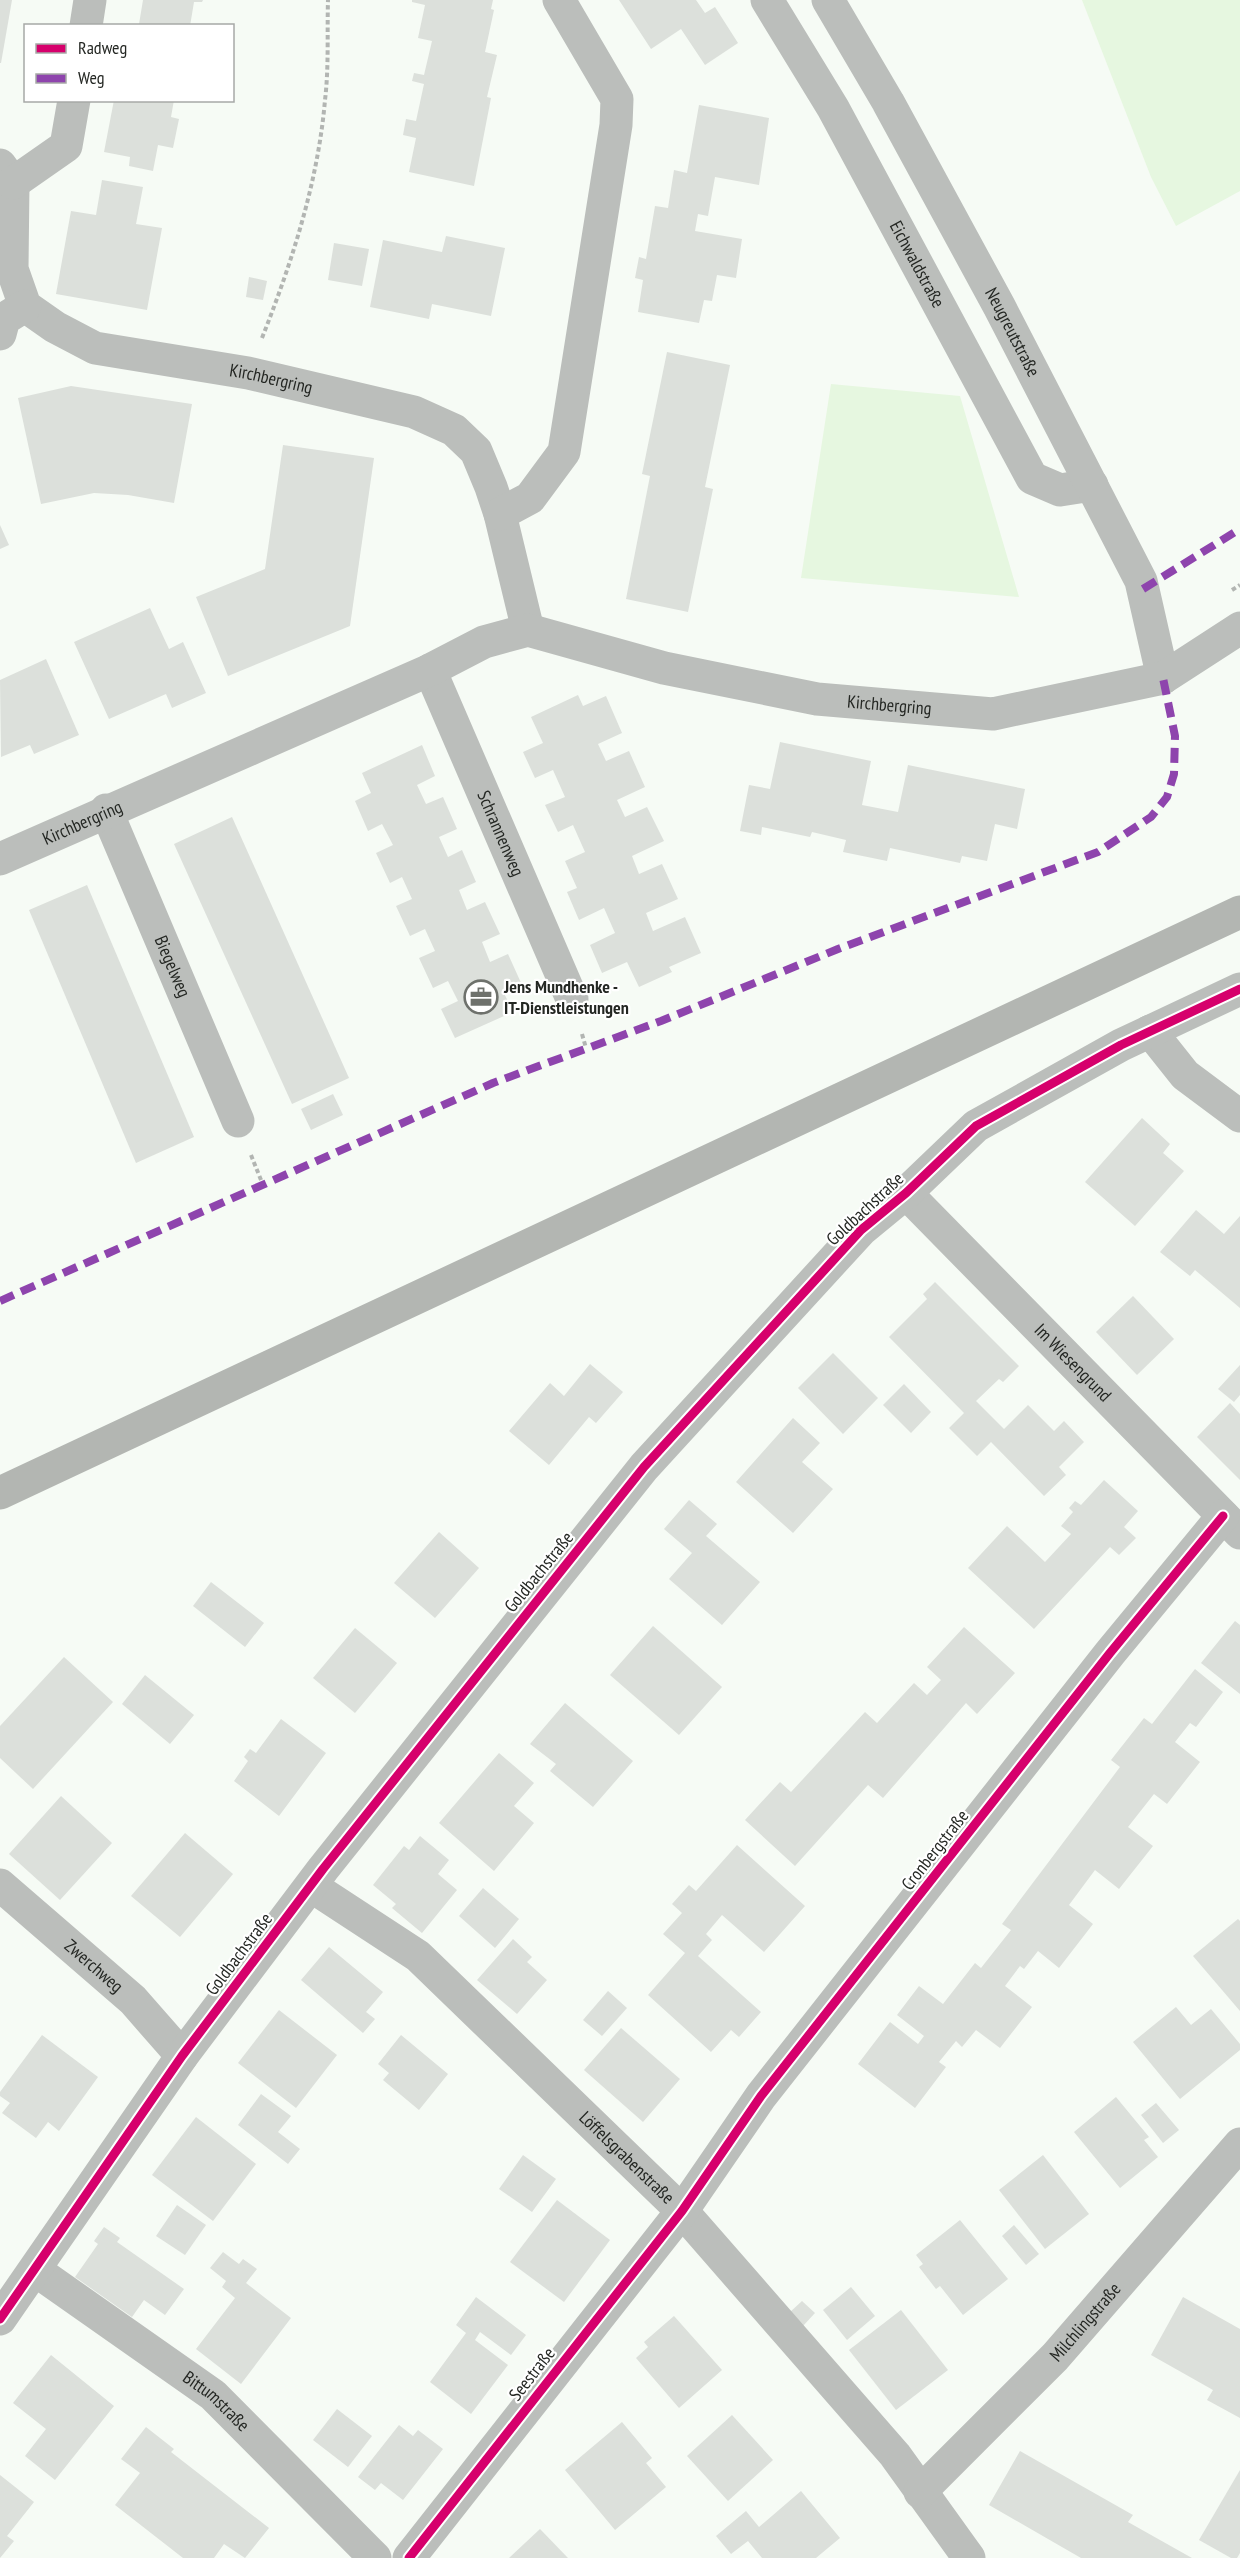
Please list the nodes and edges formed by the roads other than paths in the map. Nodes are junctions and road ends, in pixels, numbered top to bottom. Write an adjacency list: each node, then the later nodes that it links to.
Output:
1 (90, 0): 5 (street)
2 (559, 0): 11 (street)
3 (766, 0): 10 (street, Eichwaldstraße)
4 (828, 0): 10 (street, Neugreutstraße)
5 (86, 24)
6 (74, 102): 7 (street)
7 (6, 174): 8 (street)
8 (25, 306): 9 (street); 11 (street, Kirchbergring)
9 (0, 334)
10 (1092, 485): 15 (street, Neugreutstraße)
11 (500, 514): 13 (street, Kirchbergring)
12 (1240, 628): 15 (street, Kirchbergring)
13 (528, 630): 14 (street, Kirchbergring); 15 (street, Kirchbergring)
14 (430, 670): 16 (street, Kirchbergring); 20 (street, Schrannenweg)
15 (1163, 678)
16 (106, 810): 17 (street, Kirchbergring); 23 (street, Biegelweg)
17 (0, 859)
18 (1240, 912): 25 (main road)
19 (1240, 989): 21 (street, Goldbachstraße)
20 (572, 999)
21 (1150, 1030): 22 (street); 24 (street, Goldbachstraße)
22 (1240, 1116)
23 (238, 1121)
24 (906, 1193): 26 (street, Im Wiesengrund); 28 (street, Goldbachstraße)
25 (0, 1492)
26 (1232, 1525): 31 (street, Cronbergstraße)
27 (0, 1885): 29 (street, Zwerchweg)
28 (311, 1886): 29 (street, Goldbachstraße); 31 (street, Löffelsgrabenstraße)
29 (182, 2056): 32 (street, Goldbachstraße)
30 (1240, 2144): 34 (street, Milchlingstraße)
31 (682, 2211): 34 (street, Löffelsgrabenstraße); 36 (street, Seestraße)
32 (35, 2270): 33 (street, Goldbachstraße); 35 (street, Bittumstraße)
33 (0, 2319)
34 (920, 2492): 37 (street, Löffelsgrabenstraße)
35 (375, 2558)
36 (409, 2558)
37 (969, 2558)

